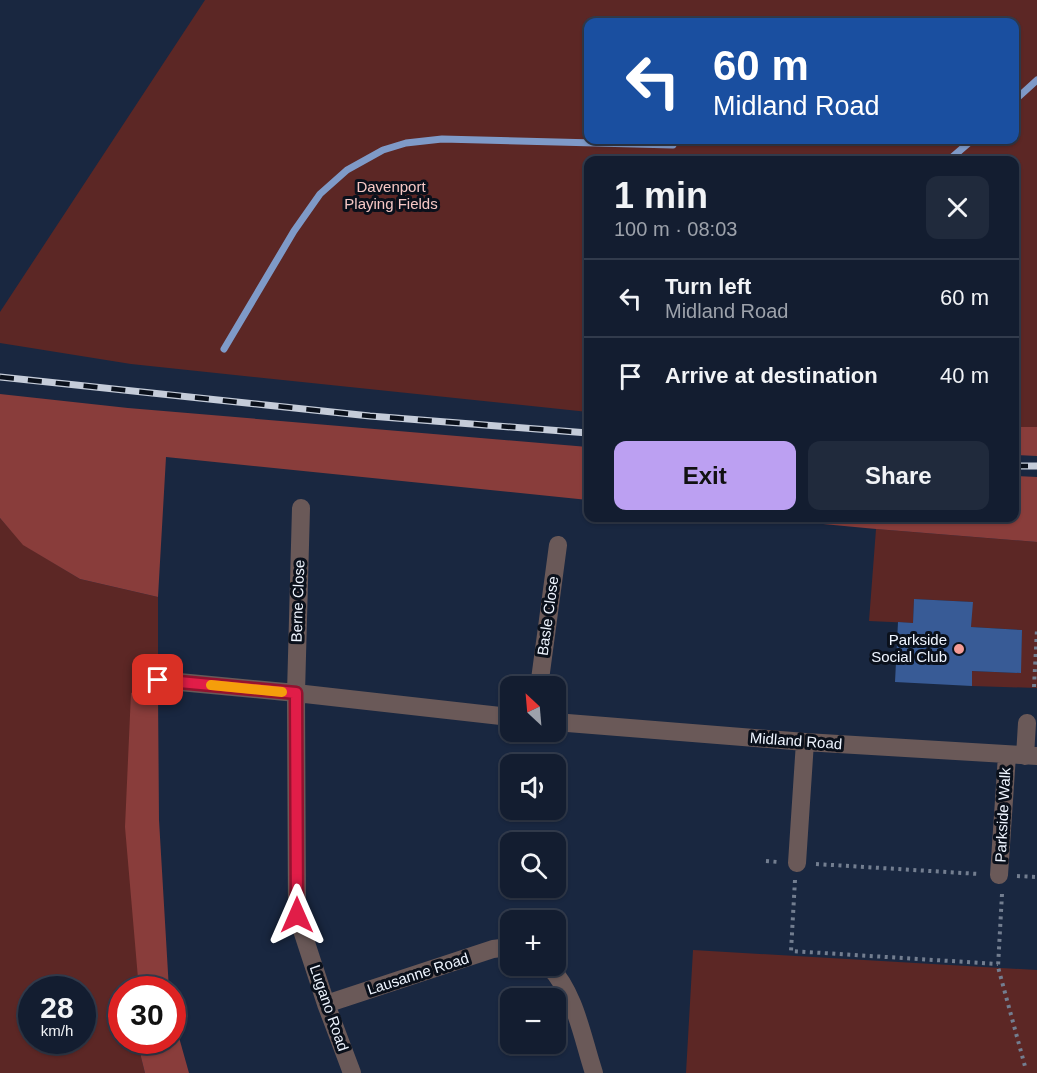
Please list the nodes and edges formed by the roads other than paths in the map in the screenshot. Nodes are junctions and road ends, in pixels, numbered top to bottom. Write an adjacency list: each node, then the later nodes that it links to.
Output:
1 (301, 508): 5 (street, Berne Close)
2 (558, 545): 3 (street, Basle Close)
3 (540, 676)
4 (158, 680): 5 (street)
5 (296, 693): 6 (street); 16 (street, Lugano Road)
6 (500, 716)
7 (566, 723): 9 (street, Midland Road)
8 (1027, 723): 11 (street)
9 (805, 742): 10 (street, Midland Road); 12 (street)
10 (1007, 755): 11 (street, Midland Road); 13 (street, Parkside Walk)
11 (1031, 756)
12 (796, 862)
13 (1001, 875)
14 (500, 949): 16 (street, Lausanne Road)
15 (558, 976): 18 (street)
16 (326, 1004): 17 (street, Lugano Road)
17 (352, 1073)
18 (594, 1073)

